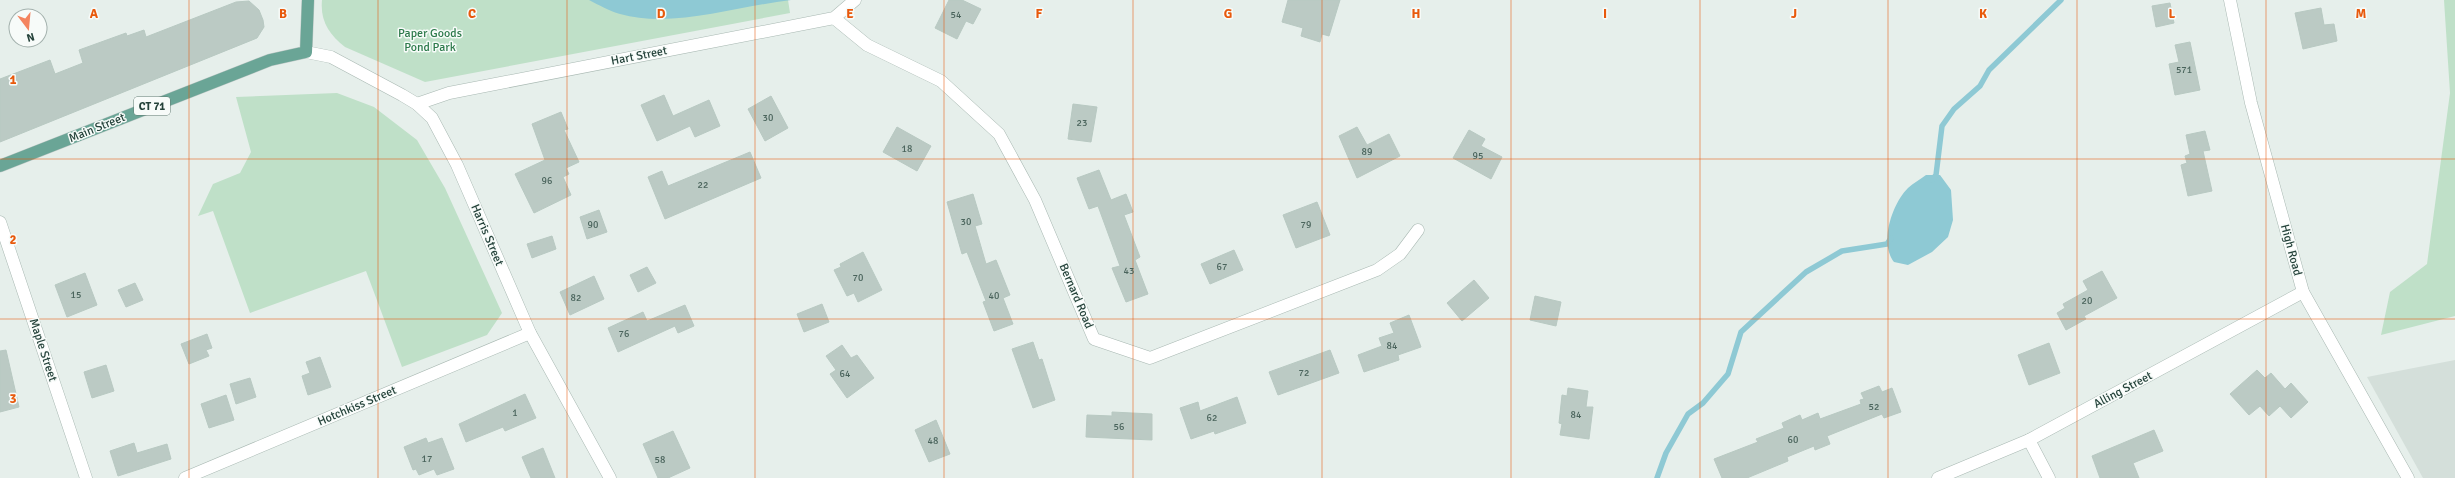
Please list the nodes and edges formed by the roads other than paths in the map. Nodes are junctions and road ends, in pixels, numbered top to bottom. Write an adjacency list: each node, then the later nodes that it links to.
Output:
1 (308, 0): 5 (main road)
2 (855, 0): 4 (street, Hart Street)
3 (2230, 0): 10 (street, High Road)
4 (834, 18): 6 (street, Hart Street); 9 (street, Bernard Road)
5 (306, 52): 6 (street, Harris Street); 7 (main road, Main Street / CT 71)
6 (417, 104): 11 (street, Harris Street)
7 (0, 166)
8 (0, 222): 13 (street, Maple Street)
9 (1418, 230)
10 (2303, 292): 12 (street, Alling Street); 18 (street, High Road)
11 (530, 333): 14 (street, Hotchkiss Street); 15 (street, Harris Street)
12 (2029, 440): 16 (street, Alling Street); 17 (street)
13 (86, 478)
14 (185, 478)
15 (610, 478)
16 (1938, 478)
17 (2049, 478)
18 (2408, 478)

